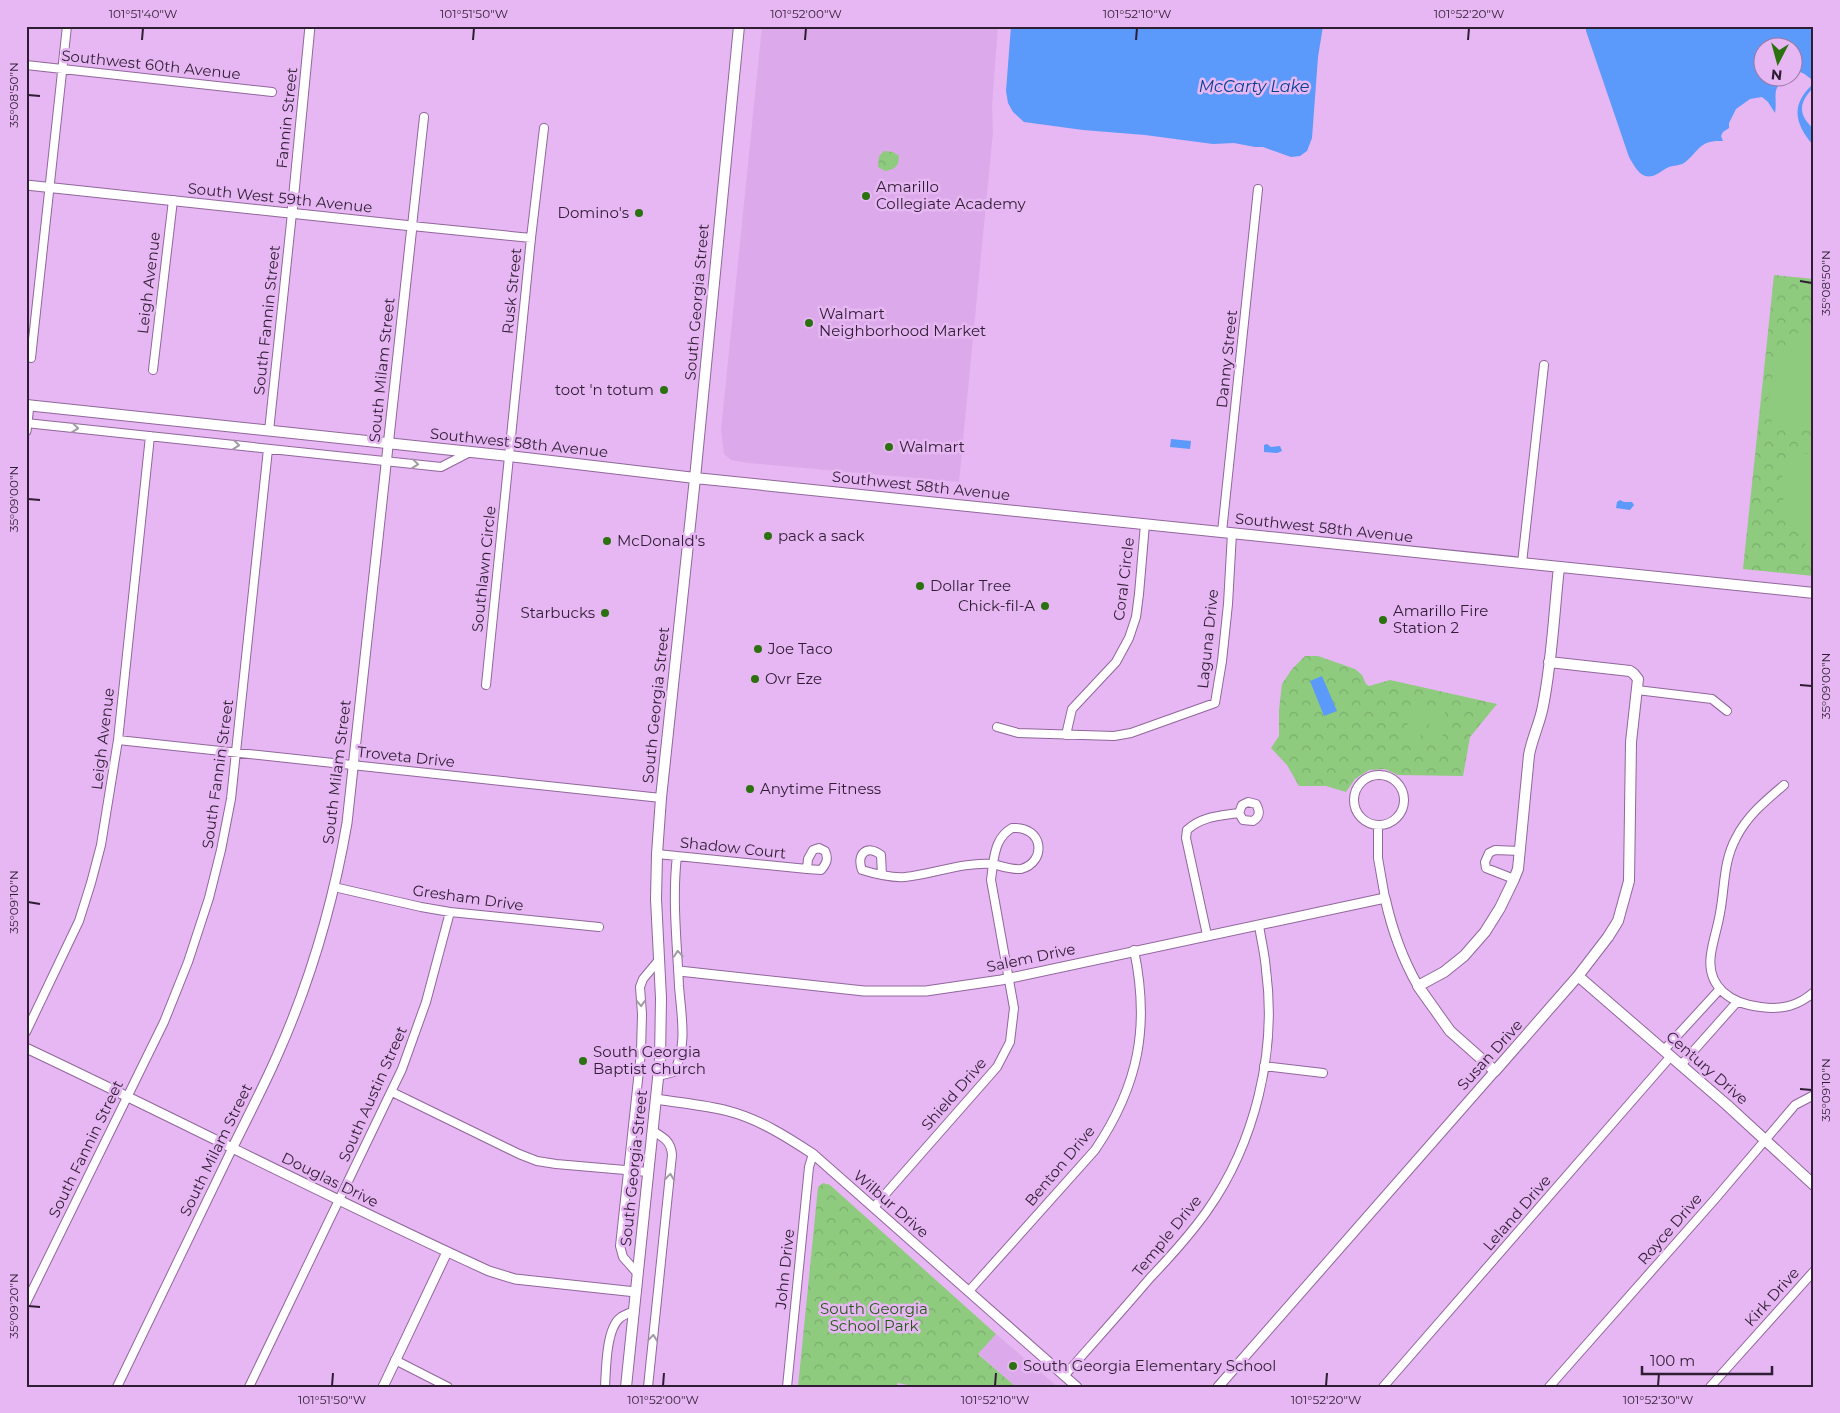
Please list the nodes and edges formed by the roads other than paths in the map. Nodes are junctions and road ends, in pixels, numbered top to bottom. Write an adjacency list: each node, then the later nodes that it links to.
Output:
1 (67, 26): 5 (street)
2 (310, 26): 13 (street, Fannin Street)
3 (739, 26): 28 (main road, South Georgia Street)
4 (26, 65): 5 (street, Southwest 60th Avenue)
5 (62, 69): 6 (street, Southwest 60th Avenue); 10 (street)
6 (272, 92)
7 (424, 117): 14 (street, South Milam Street)
8 (544, 128): 15 (street, Rusk Street)
9 (26, 185): 10 (street, South West 59th Avenue)
10 (50, 187): 12 (street, South West 59th Avenue); 16 (street)
11 (1258, 189): 30 (street, Danny Street)
12 (173, 200): 13 (street, South West 59th Avenue); 18 (street, Leigh Avenue)
13 (292, 213): 14 (street, South West 59th Avenue); 21 (street, South Fannin Street)
14 (412, 226): 15 (street, South West 59th Avenue); 23 (street, South Milam Street)
15 (531, 238): 26 (street, Rusk Street)
16 (31, 358)
17 (1544, 365): 31 (street)
18 (153, 370)
19 (28, 405): 20 (street); 21 (main road, Southwest 58th Avenue)
20 (27, 426): 22 (street, one-way to 22)
21 (269, 431): 23 (main road, Southwest 58th Avenue)
22 (150, 436): 24 (street, one-way to 24); 40 (street, Leigh Avenue)
23 (388, 443): 25 (main road, Southwest 58th Avenue); 27 (street, South Milam Street)
24 (268, 449): 27 (street); 41 (street, South Fannin Street)
25 (470, 452): 26 (main road, Southwest 58th Avenue); 27 (street, one-way to 25)
26 (509, 456): 28 (main road, Southwest 58th Avenue); 35 (street, Southlawn Circle)
27 (386, 461): 42 (street, South Milam Street)
28 (695, 478): 29 (main road, Southwest 58th Avenue); 44 (main road, South Georgia Street)
29 (1145, 524): 30 (main road, Southwest 58th Avenue); 39 (street, Coral Circle)
30 (1227, 533): 31 (main road, Southwest 58th Avenue); 39 (street, Laguna Drive)
31 (1522, 563): 32 (main road, Southwest 58th Avenue)
32 (1559, 567): 33 (main road, Southwest 58th Avenue); 34 (main road)
33 (1814, 593)
34 (1549, 662): 36 (main road, Susan Drive); 47 (main road)
35 (486, 685)
36 (1637, 690): 37 (street); 63 (main road, Susan Drive)
37 (1727, 711)
38 (997, 727): 39 (street, Laguna Drive)
39 (1066, 735)
40 (118, 740): 41 (street, Troveta Drive); 69 (street, Leigh Avenue)
41 (237, 752): 42 (street, Troveta Drive); 79 (street, South Fannin Street)
42 (353, 765): 44 (street, Troveta Drive); 54 (street, South Milam Street)
43 (1784, 785): 66 (street)
44 (661, 798): 48 (main road, South Georgia Street)
45 (1240, 813): 59 (street)
46 (1378, 825): 46 (street); 55 (street)
47 (1520, 851): 53 (main road); 53 (street)
48 (656, 854): 49 (street, Shadow Court); 61 (main road, South Georgia Street)
49 (677, 856): 51 (street, Shadow Court); 62 (street, one-way to 49)
50 (993, 864): 50 (street); 52 (street); 64 (street, Shield Drive)
51 (808, 869)
52 (882, 875)
53 (1514, 879): 65 (main road)
54 (334, 887): 56 (street, Gresham Drive); 83 (street, South Milam Street)
55 (1385, 898): 57 (street, Salem Drive); 65 (street)
56 (450, 912): 58 (street, Gresham Drive); 77 (street, South Austin Street)
57 (1259, 925): 59 (street, Salem Drive); 73 (street, Temple Drive)
58 (599, 927)
59 (1207, 935): 60 (street, Salem Drive)
60 (1134, 950): 64 (street, Salem Drive); 93 (street, Benton Drive)
61 (658, 961): 76 (main road, South Georgia Street); 85 (street, one-way to 85)
62 (679, 971): 64 (street, Salem Drive); 76 (street)
63 (1578, 976): 71 (main road, Century Drive); 74 (main road, Susan Drive)
64 (1010, 977): 89 (street, Shield Drive)
65 (1418, 986): 74 (main road)
66 (1720, 989): 68 (street); 71 (street, Leland Drive)
67 (1814, 992): 68 (street)
68 (1737, 1002): 72 (street)
69 (26, 1032)
70 (26, 1048): 79 (street, Douglas Drive)
71 (1667, 1053): 72 (main road, Century Drive); 109 (street, Leland Drive)
72 (1681, 1065): 82 (main road, Century Drive)
73 (1264, 1066): 75 (street); 98 (street, Temple Drive)
74 (1495, 1072): 108 (street, Susan Drive)
75 (1323, 1073)
76 (658, 1076): 80 (main road, South Georgia Street)
77 (392, 1092): 85 (street); 88 (street, South Austin Street)
78 (1814, 1095): 82 (street, Royce Drive)
79 (127, 1096): 83 (street, Douglas Drive); 95 (street, South Fannin Street)
80 (656, 1099): 81 (main road, South Georgia Street); 84 (street, Wilbur Drive)
81 (653, 1131): 86 (main road, South Georgia Street); 105 (street, one-way to 81)
82 (1765, 1140): 87 (main road, Century Drive); 110 (street, Royce Drive)
83 (232, 1149): 88 (street, Douglas Drive); 99 (street, South Milam Street)
84 (813, 1154): 89 (street, Wilbur Drive); 106 (street, John Drive)
85 (629, 1170): 86 (street); 92 (street)
86 (648, 1172): 92 (main road, South Georgia Street)
87 (1814, 1185)
88 (340, 1200): 90 (street, Douglas Drive); 100 (street, South Austin Street)
89 (874, 1207): 93 (street, Wilbur Drive)
90 (448, 1252): 94 (street, Douglas Drive); 97 (street)
91 (1814, 1271): 111 (street, Kirk Drive)
92 (638, 1274): 94 (main road, South Georgia Street)
93 (969, 1291): 98 (street, Wilbur Drive)
94 (636, 1292): 96 (main road, South Georgia Street)
95 (26, 1303)
96 (634, 1311): 103 (street); 104 (main road, South Georgia Street)
97 (396, 1360): 101 (street); 102 (street)
98 (1065, 1375): 107 (street, Wilbur Drive)
99 (117, 1387)
100 (249, 1387)
101 (382, 1387)
102 (448, 1387)
103 (605, 1387)
104 (626, 1387)
105 (648, 1387)
106 (786, 1387)
107 (1078, 1387)
108 (1218, 1387)
109 (1383, 1387)
110 (1549, 1387)
111 (1710, 1387)

